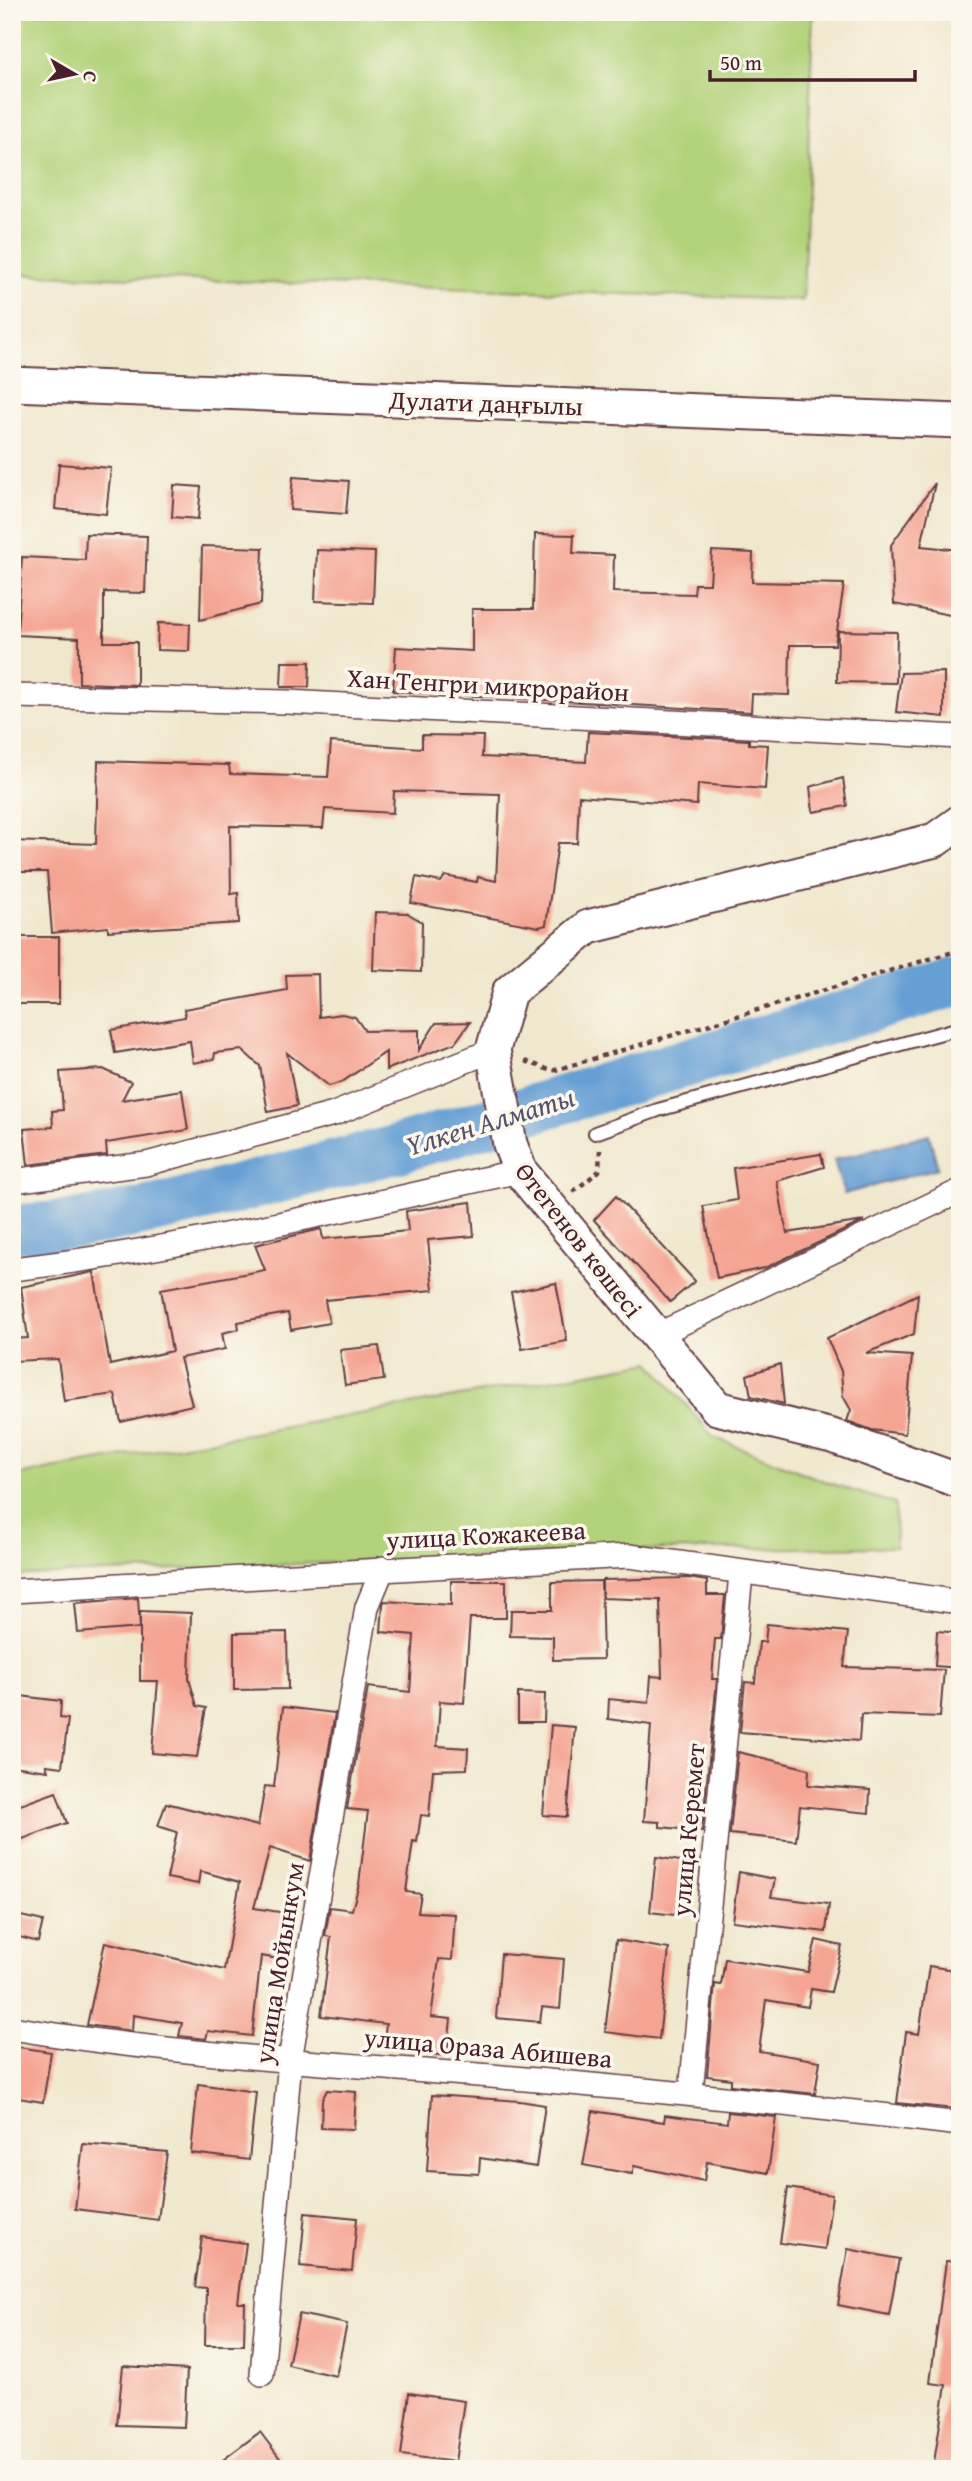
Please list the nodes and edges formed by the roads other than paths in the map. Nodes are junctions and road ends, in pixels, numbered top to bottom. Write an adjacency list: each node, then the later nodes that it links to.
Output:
1 (12, 384): 2 (street, Дулати даңғылы)
2 (960, 421)
3 (12, 696): 4 (street, Хан Тенгри микрорайон)
4 (960, 737)
5 (960, 822): 7 (street, Өтегенов көшесі)
6 (960, 1028): 8 (lane)
7 (493, 1050): 9 (street, Өтегенов көшесі); 10 (street)
8 (595, 1133)
9 (515, 1157): 12 (street); 13 (street, Өтегенов көшесі)
10 (12, 1181)
11 (960, 1192): 13 (street)
12 (12, 1269)
13 (655, 1336): 14 (street, Өтегенов көшесі)
14 (960, 1481)
15 (383, 1568): 16 (street, улица Кожакеева); 17 (street, улица Кожакеева); 20 (street, улица Мойынкум)
16 (741, 1574): 18 (street, улица Кожакеева); 21 (street, улица Керемет)
17 (12, 1591)
18 (960, 1602)
19 (12, 2028): 20 (street, улица Ораза Абишева)
20 (290, 2060): 21 (street, улица Ораза Абишева); 23 (street, улица Мойынкум)
21 (691, 2092): 22 (street, улица Ораза Абишева)
22 (960, 2124)
23 (262, 2374)

